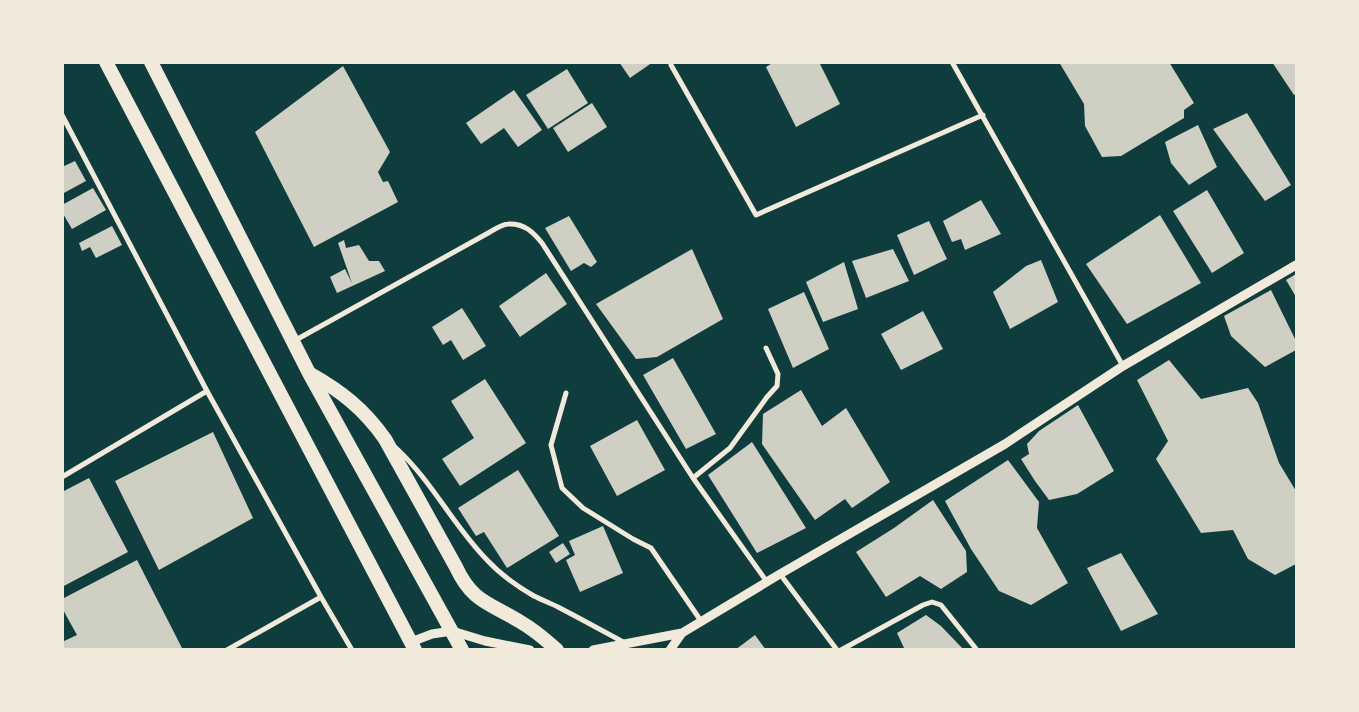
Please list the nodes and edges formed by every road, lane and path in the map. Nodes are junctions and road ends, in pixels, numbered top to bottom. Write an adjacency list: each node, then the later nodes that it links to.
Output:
1 (106, 62): 24 (highway)
2 (151, 62): 8 (highway)
3 (952, 62): 6 (street)
4 (671, 65): 6 (street)
5 (62, 114): 12 (street)
6 (983, 115): 10 (street)
7 (1296, 265): 10 (street)
8 (293, 342): 11 (highway); 16 (street)
9 (766, 348): 16 (street)
10 (1123, 366): 17 (street)
11 (309, 374): 14 (highway); 21 (highway)
12 (207, 391): 15 (street); 19 (street)
13 (566, 393): 20 (street)
14 (385, 439): 23 (street); 29 (highway)
15 (62, 477)
16 (694, 478): 18 (street)
17 (780, 574): 18 (street); 32 (street)
18 (767, 582): 20 (street)
19 (321, 597): 25 (street); 26 (street)
20 (701, 622): 22 (street)
21 (452, 631): 24 (street); 27 (highway); 28 (street)
22 (682, 633): 23 (street); 31 (street)
23 (626, 644): 30 (street)
24 (411, 647)
25 (228, 650)
26 (352, 650)
27 (462, 650)
28 (530, 650)
29 (556, 650)
30 (593, 650)
31 (670, 650)
32 (837, 650)
33 (841, 650): 34 (street)
34 (977, 650)

